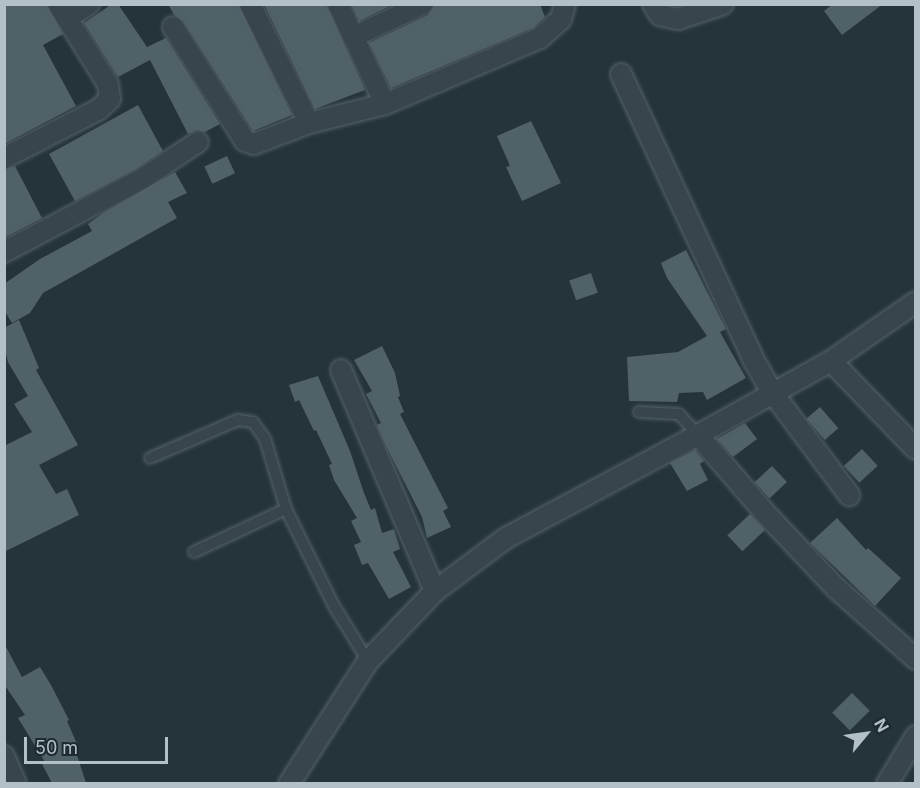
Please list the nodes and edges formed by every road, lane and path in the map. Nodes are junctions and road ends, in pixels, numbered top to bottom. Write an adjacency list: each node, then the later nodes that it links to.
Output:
1 (89, 4): 8 (street)
2 (250, 4): 13 (street)
3 (338, 4): 10 (street)
4 (423, 4): 10 (street)
5 (565, 4): 12 (street)
6 (653, 4): 7 (street)
7 (723, 4)
8 (63, 11): 15 (street)
9 (173, 27): 13 (street)
10 (353, 37): 12 (street)
11 (621, 74): 20 (street)
12 (384, 104): 13 (street)
13 (309, 123)
14 (198, 142): 16 (street)
15 (4, 158)
16 (4, 252)
17 (915, 302): 18 (street)
18 (831, 361): 20 (street); 23 (street)
19 (341, 370): 28 (street)
20 (772, 392): 22 (street); 25 (street)
21 (639, 412): 22 (lane)
22 (698, 435): 28 (street); 29 (street)
23 (915, 449)
24 (150, 458): 26 (lane)
25 (849, 495)
26 (286, 509): 27 (lane); 30 (lane)
27 (195, 552)
28 (435, 591): 30 (street)
29 (915, 659)
30 (368, 661): 34 (street)
31 (915, 736): 35 (street)
32 (4, 756): 33 (street)
33 (16, 783)
34 (289, 783)
35 (887, 783)

